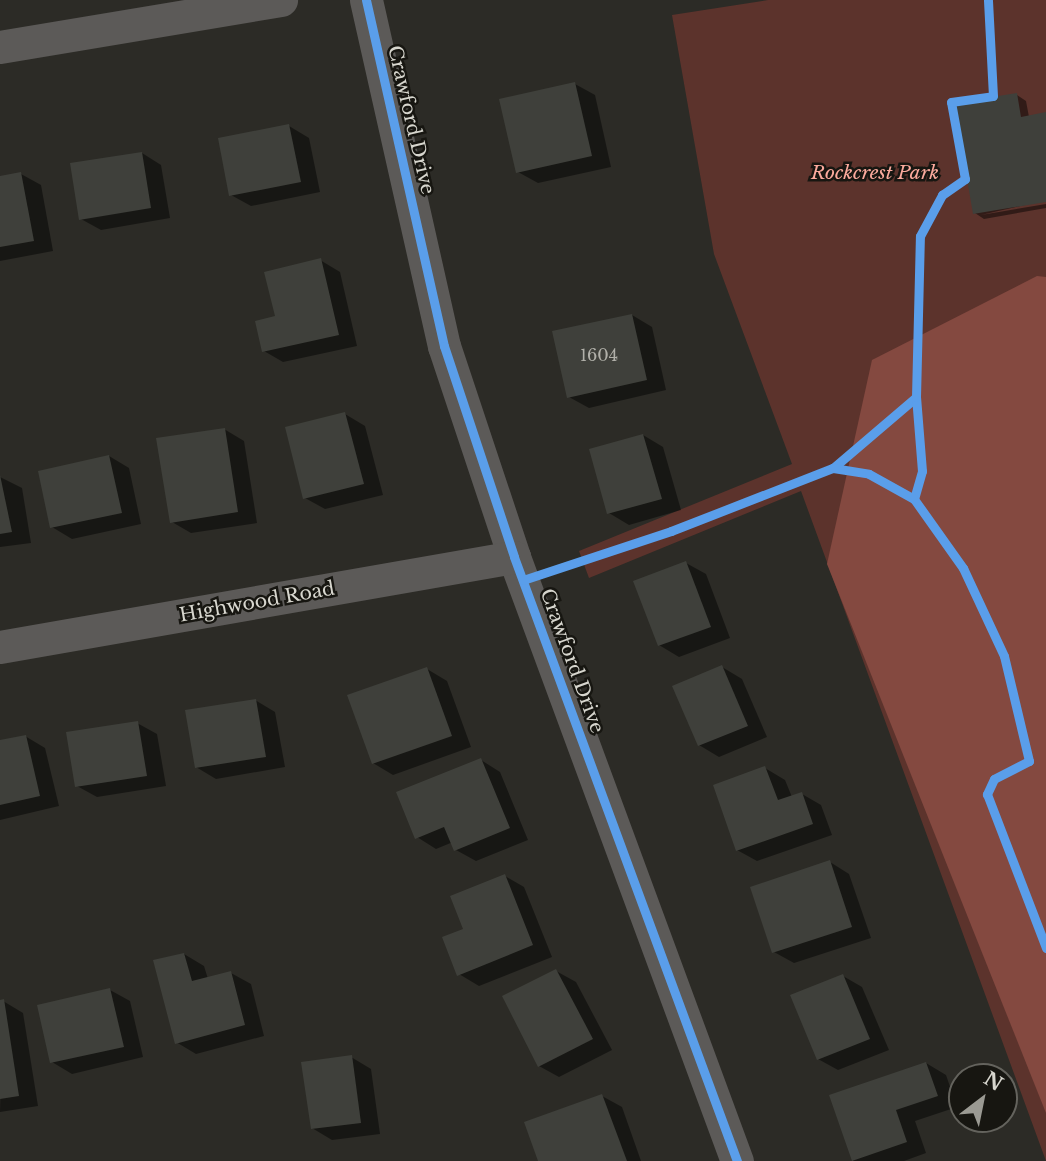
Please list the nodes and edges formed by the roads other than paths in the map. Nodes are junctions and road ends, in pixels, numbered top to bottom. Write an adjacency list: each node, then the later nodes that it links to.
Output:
1 (281, 0): 3 (street)
2 (366, 0): 4 (street, Crawford Drive)
3 (0, 47)
4 (514, 557): 5 (street, Highwood Road); 6 (street, Crawford Drive)
5 (0, 648)
6 (737, 1161)

